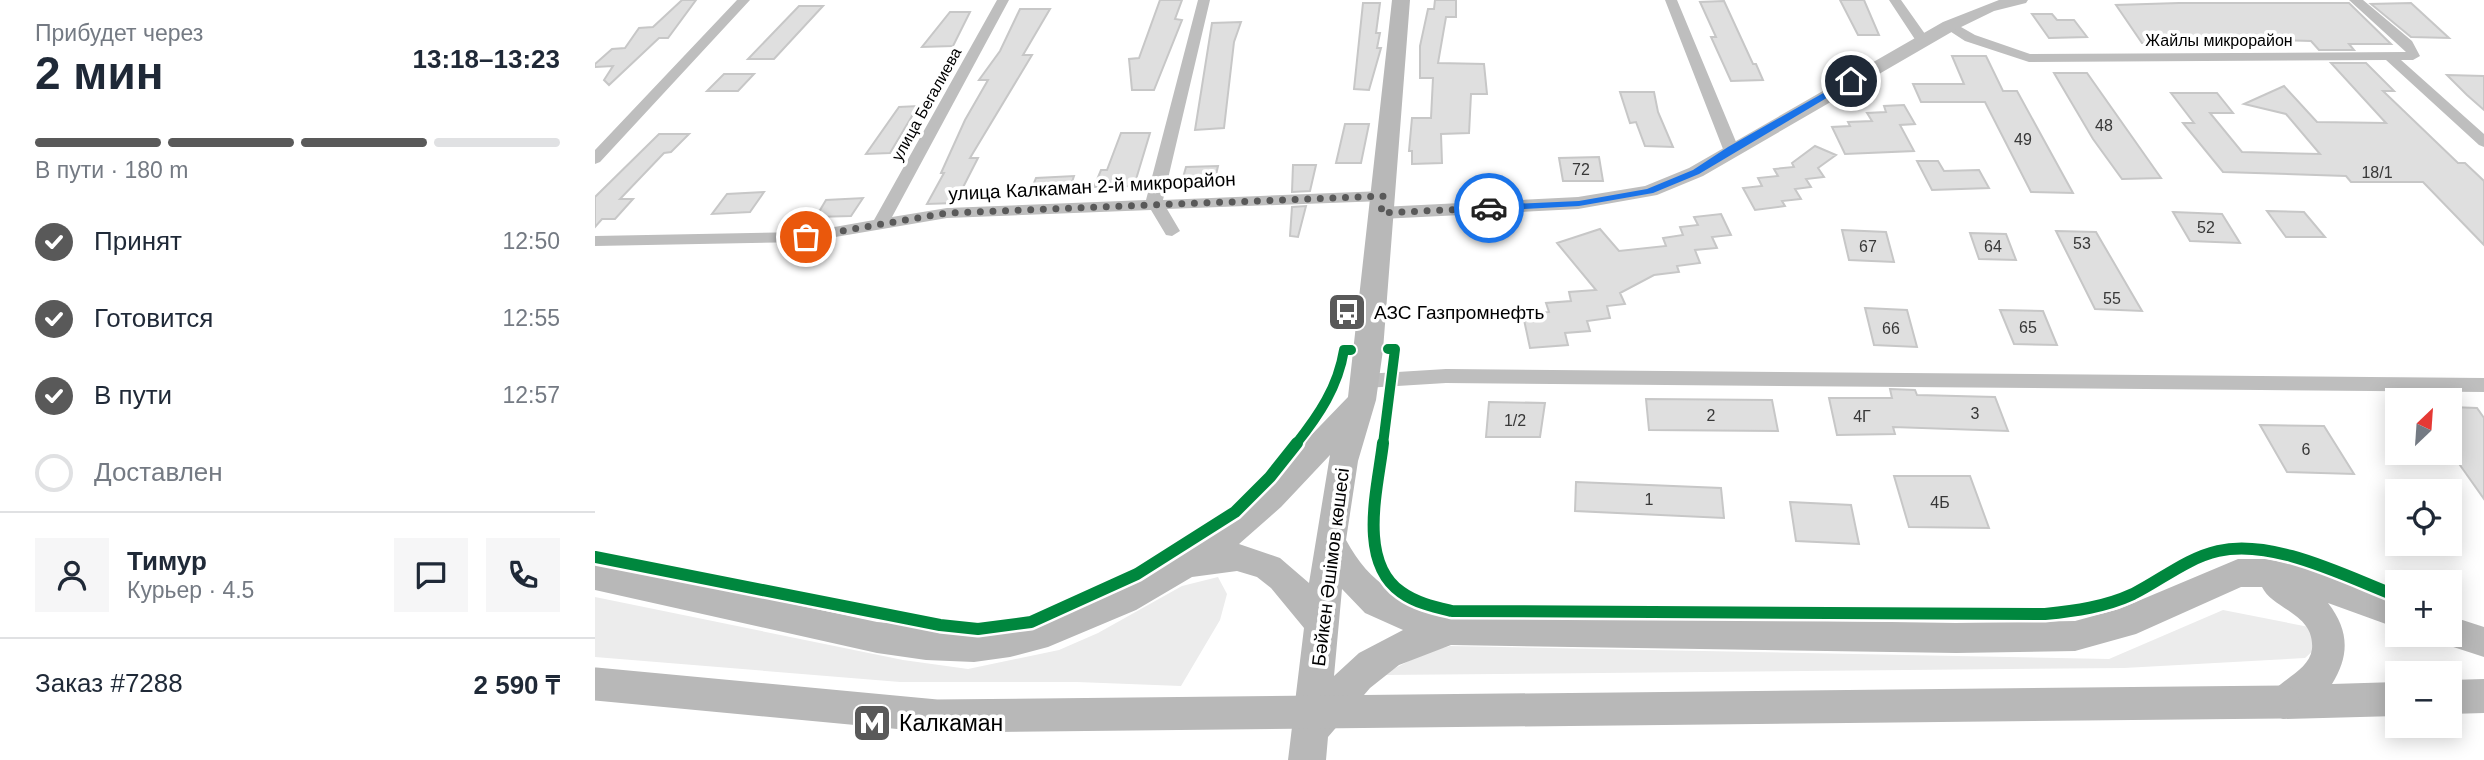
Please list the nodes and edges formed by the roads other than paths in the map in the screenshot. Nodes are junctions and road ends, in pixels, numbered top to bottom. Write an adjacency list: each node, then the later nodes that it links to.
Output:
1 (744, 0): 14 (street)
2 (1003, 0): 17 (street, улица Бегалиева)
3 (1205, 0): 15 (street)
4 (1401, 0): 16 (main road, Бәйкен Әшімов көшесі)
5 (1671, 0): 13 (street)
6 (1895, 0): 10 (street)
7 (2020, 0): 9 (street)
8 (2355, 0): 11 (street)
9 (1949, 26): 10 (street); 11 (street, Жайлы микрорайон)
10 (1923, 41): 13 (street)
11 (2391, 58): 12 (street)
12 (2484, 142)
13 (1731, 149): 16 (street)
14 (595, 159)
15 (1154, 202): 16 (street, улица Калкаман 2-й микрорайон); 17 (street, улица Калкаман 2-й микрорайон); 18 (street)
16 (1382, 204): 21 (main road, Бәйкен Әшімов көшесі)
17 (880, 225): 19 (street, улица Калкаман 2-й микрорайон)
18 (1172, 231)
19 (595, 241)
20 (2484, 385): 21 (street)
21 (1364, 390): 22 (main road, Бәйкен Әшімов көшесі); 23 (main road)
22 (1330, 540): 27 (main road, Бәйкен Әшімов көшесі); 28 (main road)
23 (1172, 572): 25 (main road); 27 (main road)
24 (2238, 573): 26 (main road); 28 (main road); 35 (main road)
25 (595, 576)
26 (2385, 609)
27 (1321, 624): 36 (main road, Бәйкен Әшімов көшесі)
28 (1451, 630): 36 (main road)
29 (2462, 635): 30 (main road)
30 (2484, 642)
31 (595, 684): 35 (main road, bridge)
32 (2484, 696): 33 (main road)
33 (2462, 697)
34 (2385, 699): 35 (main road)
35 (2283, 702)
36 (1309, 745)

